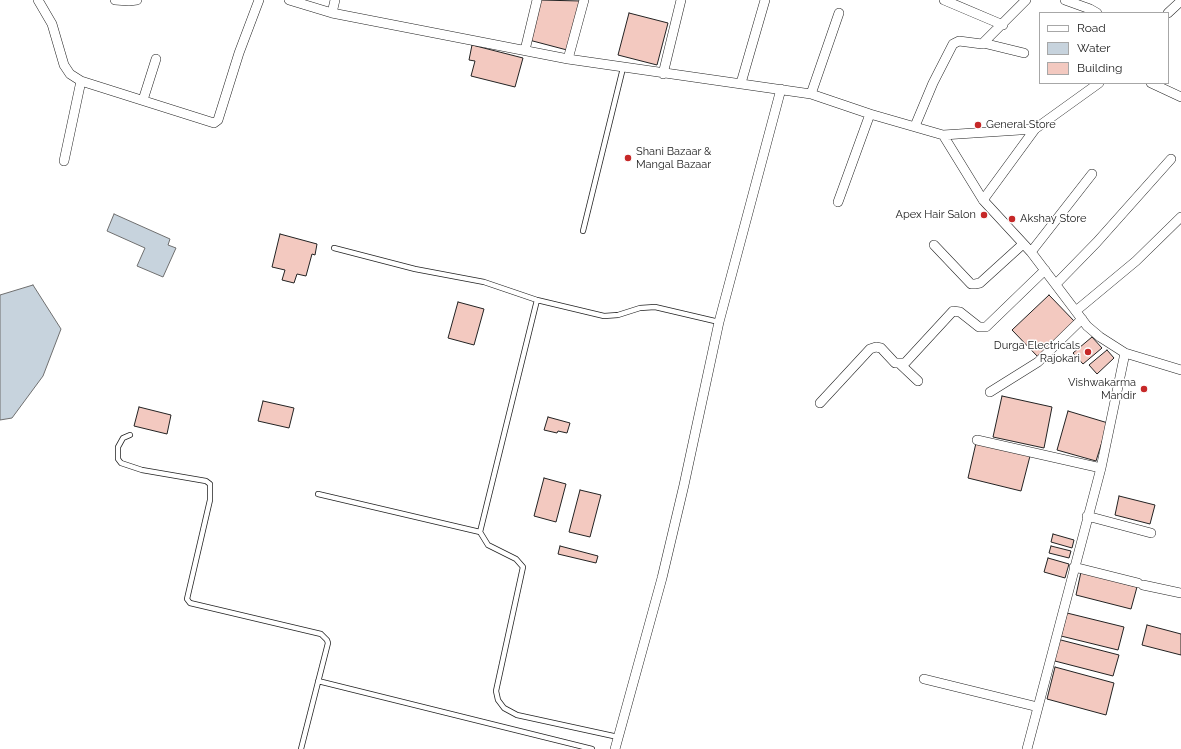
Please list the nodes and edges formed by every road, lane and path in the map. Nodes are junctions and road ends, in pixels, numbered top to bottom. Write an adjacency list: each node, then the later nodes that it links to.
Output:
1 (38, 0): 27 (street)
2 (115, 0): 3 (street)
3 (137, 0)
4 (259, 0): 34 (street)
5 (289, 0): 17 (street)
6 (335, 0): 17 (street)
7 (537, 0): 21 (street)
8 (584, 0): 24 (street)
9 (681, 0): 26 (street)
10 (766, 0): 28 (street)
11 (944, 0): 19 (street)
12 (1026, 0): 19 (street)
13 (1065, 0): 15 (street)
14 (1181, 1): 16 (street)
15 (1095, 12)
16 (1169, 12)
17 (332, 13): 21 (street)
18 (839, 13): 32 (street)
19 (1003, 25): 20 (street)
20 (983, 43): 22 (street); 36 (street)
21 (525, 50): 24 (street)
22 (1024, 53)
23 (156, 59): 34 (street)
24 (568, 59): 25 (street)
25 (623, 68): 26 (street); 45 (lane)
26 (663, 74): 28 (street)
27 (81, 81): 34 (street); 40 (street)
28 (741, 83): 31 (street)
29 (1098, 84): 37 (street)
30 (1153, 84): 33 (street)
31 (781, 89): 32 (street); 55 (street)
32 (811, 94): 35 (street)
33 (1181, 96)
34 (143, 100)
35 (870, 114): 36 (street); 43 (street)
36 (916, 126): 38 (street)
37 (1035, 129): 38 (street); 42 (street)
38 (943, 135): 42 (street)
39 (1171, 159): 51 (street)
40 (64, 161)
41 (1092, 174): 49 (street)
42 (983, 200): 46 (street)
43 (838, 202)
44 (1181, 217): 53 (street)
45 (583, 231)
46 (1023, 244): 47 (street); 49 (street)
47 (934, 245)
48 (334, 248): 52 (lane)
49 (1031, 252): 50 (street)
50 (1045, 270): 51 (street); 57 (street)
51 (1056, 284): 53 (street)
52 (537, 300): 55 (lane); 67 (lane)
53 (1077, 310): 54 (street)
54 (1082, 319): 56 (street); 60 (street)
55 (719, 322): 74 (street)
56 (1125, 354): 58 (street); 64 (street)
57 (900, 364): 59 (street); 61 (street)
58 (1181, 370)
59 (918, 381)
60 (990, 392)
61 (820, 402)
62 (130, 435): 72 (lane)
63 (977, 440): 64 (street)
64 (1100, 468): 66 (street)
65 (318, 494): 67 (lane)
66 (1087, 516): 68 (street); 69 (street)
67 (480, 532): 74 (lane)
68 (1151, 533)
69 (1074, 567): 70 (street); 73 (street)
70 (1181, 593)
71 (924, 679): 73 (street)
72 (318, 681): 75 (lane); 76 (lane)
73 (1038, 707): 78 (street)
74 (619, 737): 77 (street)
75 (301, 749)
76 (592, 749)
77 (615, 749)
78 (1027, 749)

